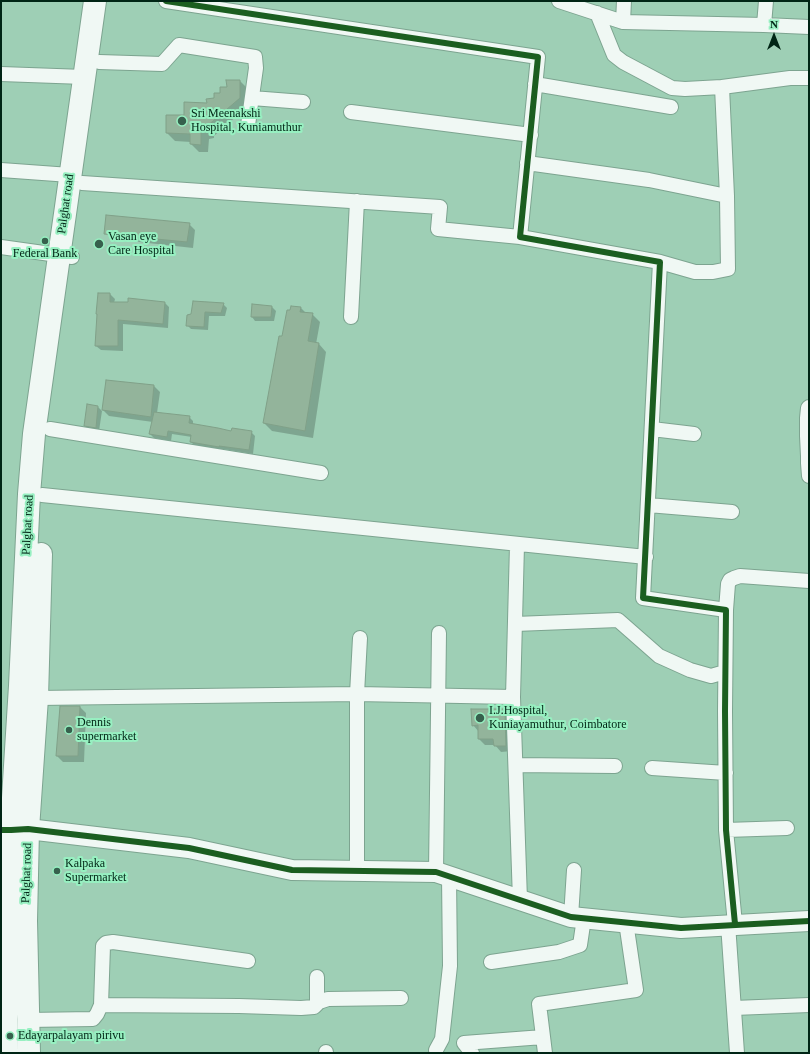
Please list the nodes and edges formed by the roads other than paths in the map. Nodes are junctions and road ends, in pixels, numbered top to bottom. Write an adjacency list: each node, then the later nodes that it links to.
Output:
1 (95, 1): 11 (main road, Palghat road)
2 (108, 1): 11 (main road, Palghat road)
3 (166, 1): 14 (street)
4 (559, 1): 7 (street)
5 (624, 1): 8 (street)
6 (766, 1): 9 (street)
7 (597, 13): 8 (street); 15 (street)
8 (623, 22): 9 (street)
9 (764, 25): 10 (street)
10 (809, 27)
11 (92, 69): 12 (street); 16 (street); 24 (main road, Palghat road)
12 (1, 74)
13 (809, 78): 15 (street)
14 (535, 84): 18 (street); 21 (street)
15 (722, 87): 25 (street)
16 (252, 98): 17 (street); 20 (street)
17 (304, 102)
18 (671, 107)
19 (351, 112): 21 (street)
20 (248, 125)
21 (531, 135): 22 (street)
22 (527, 163): 25 (street); 27 (street)
23 (1, 170): 24 (street)
24 (76, 179): 26 (street); 29 (main road, Palghat road)
25 (727, 196): 30 (street)
26 (357, 201): 27 (street); 31 (street)
27 (520, 237): 30 (street)
28 (1, 247): 29 (street)
29 (65, 257): 33 (main road, Palghat road); 59 (main road, Palghat road)
30 (660, 262): 34 (street)
31 (351, 317)
32 (809, 407): 36 (street)
33 (50, 429): 37 (street); 39 (main road, Palghat road)
34 (652, 429): 35 (street); 40 (street)
35 (694, 434)
36 (809, 456): 38 (street)
37 (321, 473)
38 (809, 476)
39 (42, 495): 42 (street); 53 (main road, Palghat road)
40 (648, 505): 41 (street); 43 (street)
41 (732, 512)
42 (517, 545): 43 (street); 46 (street)
43 (646, 557): 45 (street)
44 (809, 581): 45 (street)
45 (726, 610): 49 (street)
46 (515, 624): 49 (street); 52 (street)
47 (439, 633): 51 (street)
48 (360, 638): 50 (street)
49 (725, 672): 57 (street)
50 (357, 694): 51 (street); 53 (street); 62 (street)
51 (438, 696): 52 (street); 63 (street)
52 (513, 697): 54 (street)
53 (37, 698): 59 (main road, Palghat road)
54 (516, 765): 55 (street); 64 (street)
55 (616, 766)
56 (652, 768): 57 (street)
57 (726, 772): 60 (street)
58 (787, 828): 60 (street)
59 (13, 830): 62 (street); 65 (main road, Palghat road); 78 (main road, Palghat road)
60 (726, 830): 69 (street)
61 (574, 870): 66 (street)
62 (357, 871): 63 (street)
63 (443, 874): 64 (street); 80 (street)
64 (520, 900): 66 (street)
65 (5, 910): 81 (main road, Palghat road)
66 (578, 918): 68 (street); 71 (street)
67 (809, 921): 69 (street)
68 (626, 922): 69 (street); 79 (street)
69 (731, 924): 77 (street)
70 (248, 961): 75 (street)
71 (491, 962)
72 (317, 977): 74 (street)
73 (401, 998): 74 (street)
74 (317, 1004): 75 (street)
75 (101, 1005): 78 (street)
76 (809, 1005): 77 (street)
77 (734, 1008): 85 (street)
78 (28, 1020): 82 (main road, Palghat road)
79 (543, 1037): 83 (street); 84 (street)
80 (436, 1050)
81 (7, 1053)
82 (29, 1053)
83 (472, 1053)
84 (545, 1053)
85 (737, 1053)

